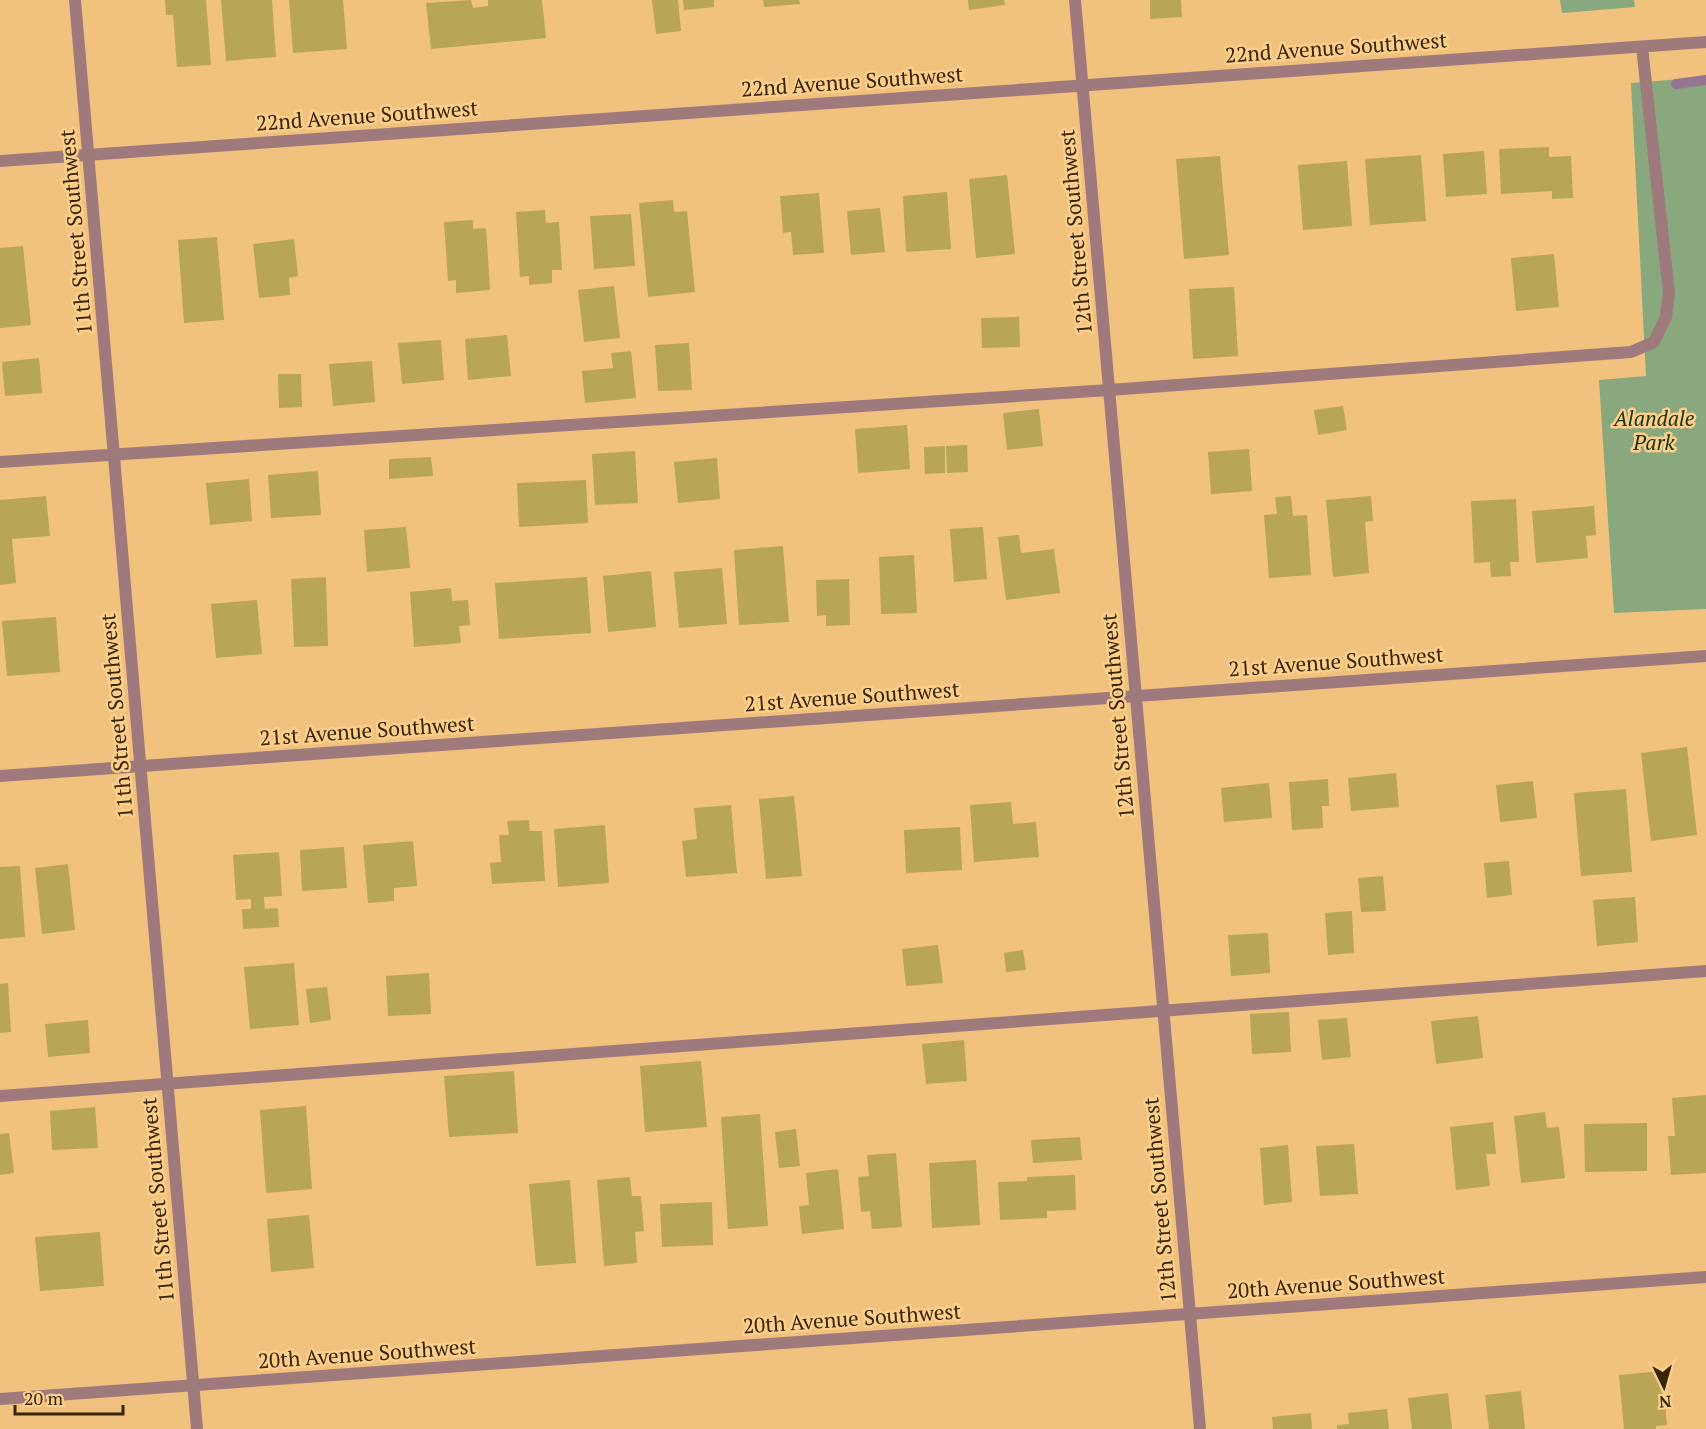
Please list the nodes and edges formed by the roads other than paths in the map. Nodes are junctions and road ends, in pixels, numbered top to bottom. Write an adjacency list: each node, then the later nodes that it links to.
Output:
1 (75, 0): 6 (street, 11th Street Southwest)
2 (1075, 0): 5 (street, 12th Street Southwest)
3 (1706, 42): 4 (street, 22nd Avenue Southwest)
4 (1642, 47): 5 (street, 22nd Avenue Southwest); 8 (street)
5 (1083, 85): 6 (street, 22nd Avenue Southwest); 8 (street, 12th Street Southwest)
6 (89, 155): 7 (street, 22nd Avenue Southwest); 9 (street, 11th Street Southwest)
7 (0, 161)
8 (1109, 390): 9 (street); 12 (street, 12th Street Southwest)
9 (114, 454): 10 (street); 13 (street, 11th Street Southwest)
10 (0, 462)
11 (1706, 656): 12 (street, 21st Avenue Southwest)
12 (1136, 696): 13 (street, 21st Avenue Southwest); 16 (street, 12th Street Southwest)
13 (141, 766): 14 (street, 21st Avenue Southwest); 17 (street, 11th Street Southwest)
14 (0, 776)
15 (1706, 971): 16 (street)
16 (1163, 1011): 17 (street); 20 (street, 12th Street Southwest)
17 (168, 1084): 18 (street); 21 (street, 11th Street Southwest)
18 (0, 1096)
19 (1706, 1277): 20 (street, 20th Avenue Southwest)
20 (1190, 1314): 21 (street, 20th Avenue Southwest); 24 (street, 12th Street Southwest)
21 (194, 1386): 22 (street, 20th Avenue Southwest); 23 (street, 11th Street Southwest)
22 (0, 1400)
23 (197, 1429)
24 (1200, 1429)

